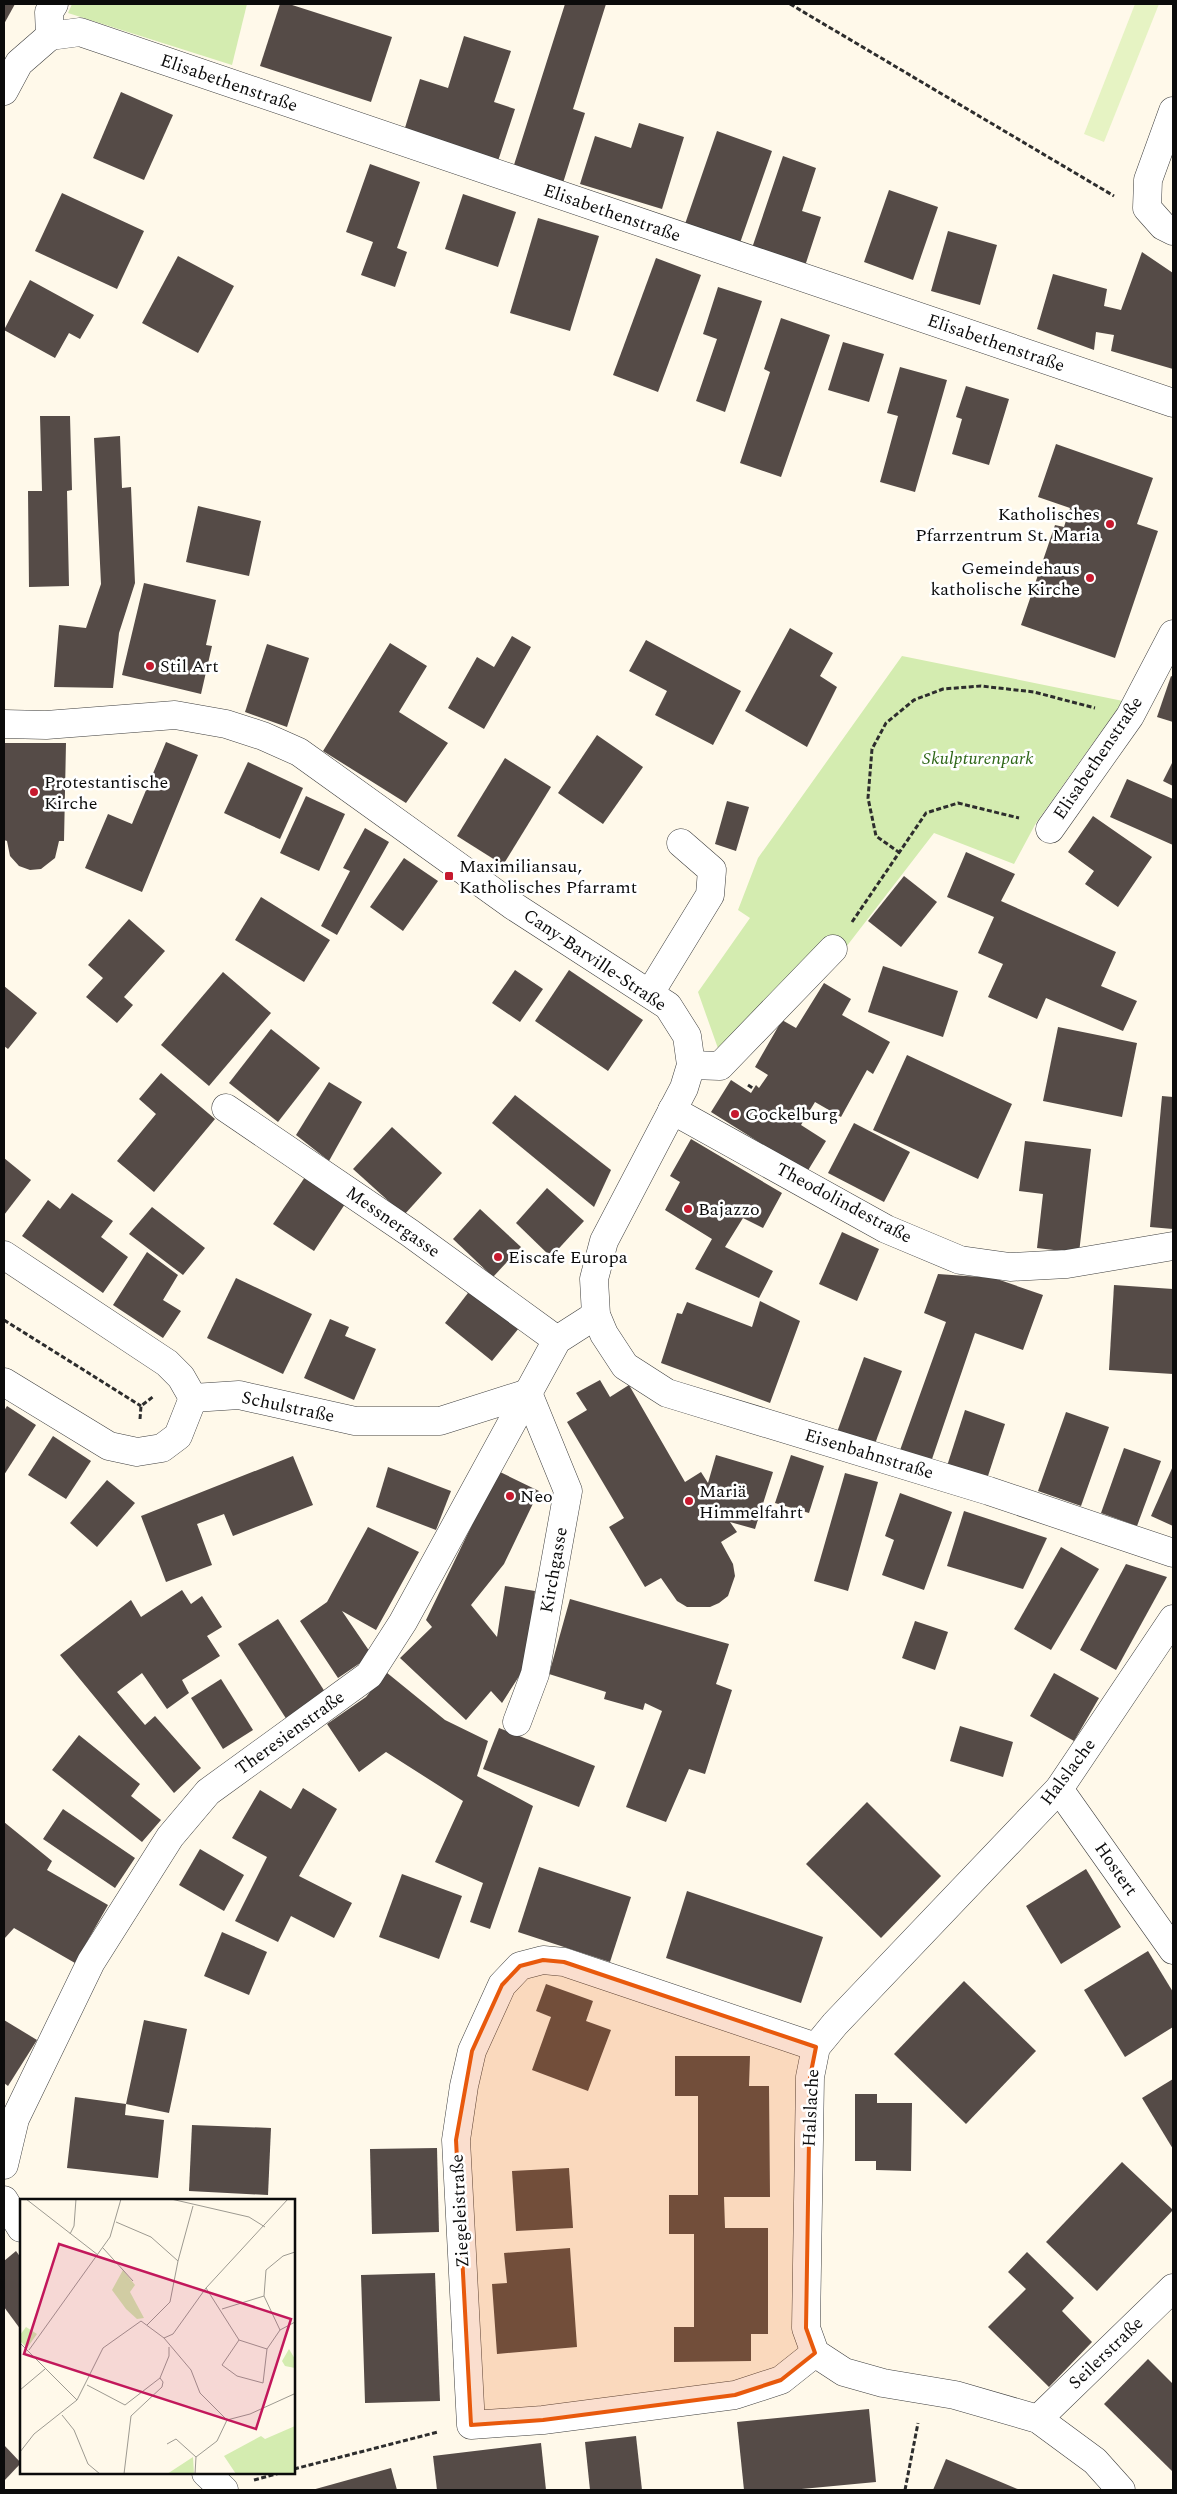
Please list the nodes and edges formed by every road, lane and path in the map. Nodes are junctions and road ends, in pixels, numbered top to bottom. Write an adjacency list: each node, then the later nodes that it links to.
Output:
1 (54, 4): 3 (street)
2 (790, 4): 6 (path)
3 (50, 36): 4 (street); 7 (street, Elisabethenstraße)
4 (4, 91)
5 (1173, 111): 6 (street)
6 (1168, 228)
7 (1173, 402)
8 (1173, 634): 9 (street, Elisabethenstraße)
9 (1130, 716): 11 (street, Elisabethenstraße); 13 (path)
10 (4, 724): 15 (street, Cany-Barville-Straße)
11 (1050, 829): 13 (path)
12 (681, 843): 15 (street)
13 (900, 853): 14 (path)
14 (833, 949): 16 (street)
15 (650, 994): 16 (street, Cany-Barville-Straße)
16 (691, 1065): 18 (street, Cany-Barville-Straße)
17 (226, 1108): 23 (street, Messnergasse)
18 (672, 1110): 19 (street, Theodolindestraße); 21 (street, Cany-Barville-Straße)
19 (1173, 1246)
20 (4, 1255): 26 (street)
21 (596, 1315): 23 (street, Theresienstraße); 28 (street, Eisenbahnstraße)
22 (4, 1320): 27 (path)
23 (557, 1340): 25 (street, Theresienstraße)
24 (4, 1382): 26 (street)
25 (528, 1393): 26 (street, Schulstraße); 30 (street, Kirchgasse); 34 (street, Theresienstraße)
26 (193, 1398)
27 (141, 1406)
28 (1173, 1552)
29 (1173, 1619): 31 (street, Halslache)
30 (516, 1722)
31 (1060, 1788): 32 (street, Hostert); 33 (street, Halslache)
32 (1173, 1950)
33 (816, 2047): 38 (street, Halslache); 41 (street, Ziegeleistraße)
34 (4, 2165)
35 (4, 2200): 36 (street)
36 (20, 2226)
37 (1173, 2288): 40 (street, Seilerstraße)
38 (815, 2354): 39 (street); 41 (street)
39 (925, 2391): 40 (street); 45 (path)
40 (1038, 2418): 46 (street)
41 (471, 2425): 42 (path)
42 (295, 2469)
43 (207, 2474): 44 (street)
44 (224, 2490)
45 (905, 2490)
46 (1121, 2490)

